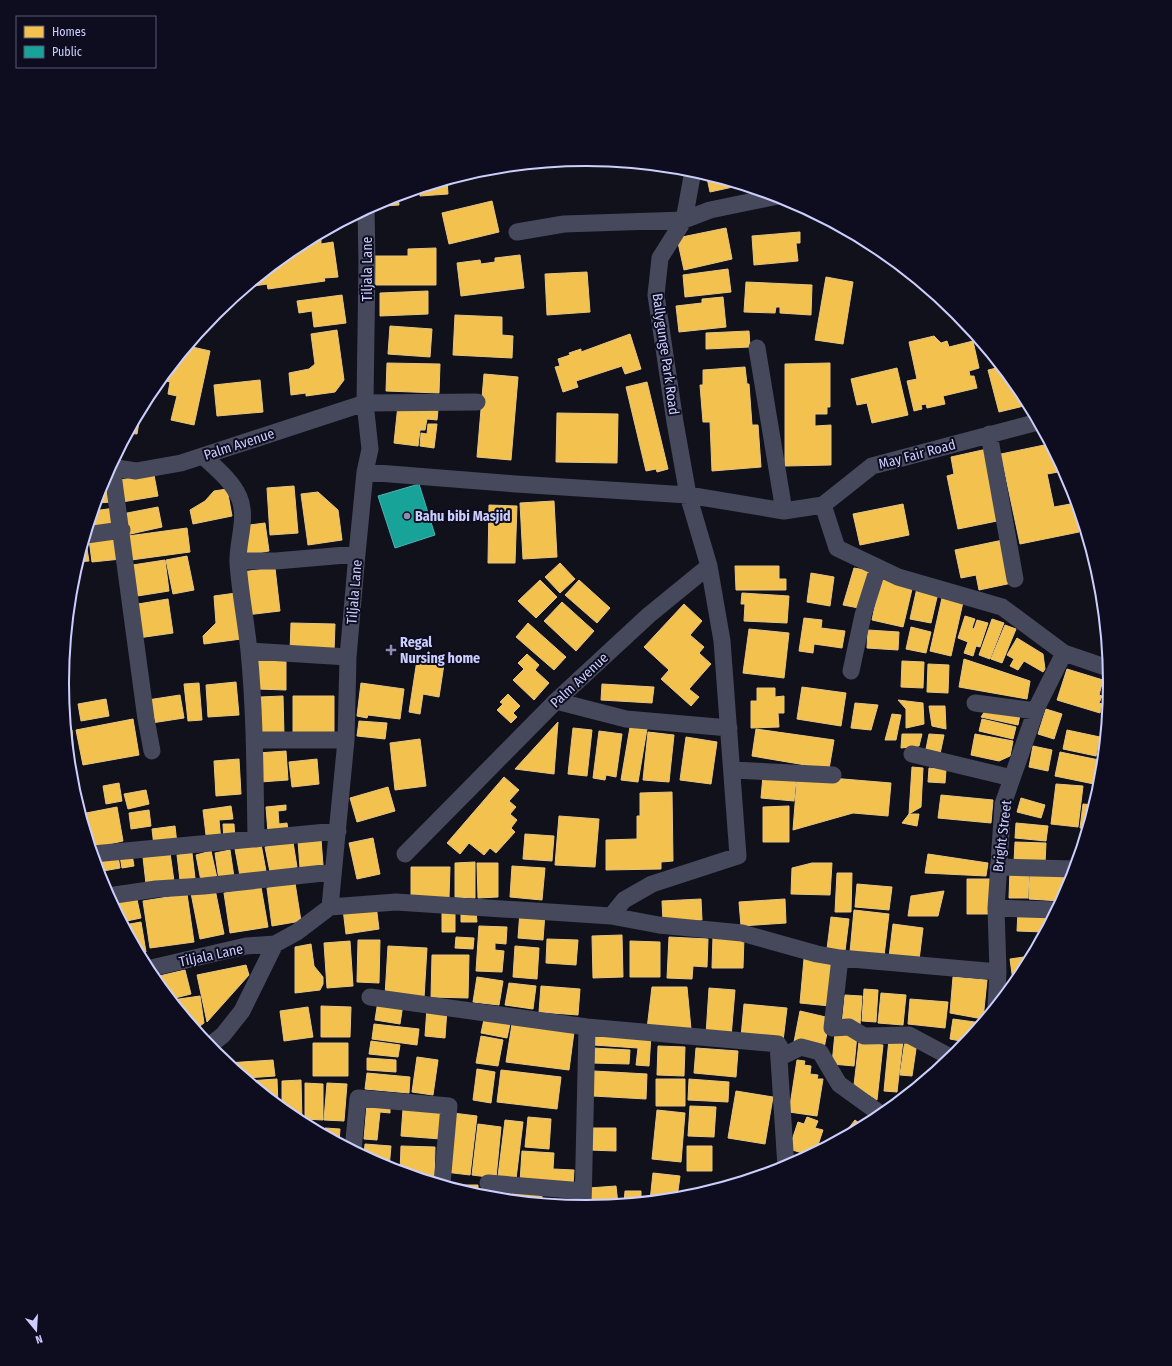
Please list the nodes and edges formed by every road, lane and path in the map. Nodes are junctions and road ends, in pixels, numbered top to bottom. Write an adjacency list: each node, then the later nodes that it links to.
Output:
1 (692, 177): 4 (street)
2 (766, 198): 4 (street)
3 (366, 215): 8 (street, Tiljala Lane)
4 (684, 220): 5 (street); 15 (street, Ballygunge Park Road)
5 (517, 232)
6 (757, 348): 17 (street)
7 (477, 402): 8 (street, Palm Avenue)
8 (365, 403): 11 (street, Palm Avenue); 13 (street, Tiljala Lane)
9 (1033, 423): 10 (street, May Fair Road)
10 (989, 434): 16 (street, May Fair Road); 24 (street)
11 (204, 456): 12 (street, Palm Avenue); 21 (street)
12 (116, 468)
13 (364, 472): 15 (street, May Fair Road); 20 (street, Tiljala Lane)
14 (112, 475): 18 (street)
15 (688, 495): 17 (street, May Fair Road); 22 (street)
16 (823, 505): 17 (street, May Fair Road); 23 (street)
17 (784, 511)
18 (122, 530): 19 (street); 36 (street)
19 (91, 535)
20 (357, 554): 21 (street); 27 (street, Tiljala Lane)
21 (238, 561): 25 (street)
22 (709, 566): 30 (street, Palm Avenue); 33 (street)
23 (878, 568): 26 (street); 29 (street)
24 (1015, 579)
25 (249, 651): 27 (street); 34 (street)
26 (1064, 653): 28 (street); 32 (street, Bright Street)
27 (348, 657): 35 (street, Tiljala Lane)
28 (1103, 666)
29 (851, 671)
30 (556, 701): 33 (street); 44 (street, Palm Avenue)
31 (975, 703): 32 (street)
32 (1036, 711): 40 (street, Bright Street)
33 (729, 728): 38 (street)
34 (254, 740): 35 (street); 42 (street)
35 (346, 740): 41 (street, Tiljala Lane)
36 (152, 751)
37 (912, 754): 40 (street)
38 (733, 770): 39 (street); 52 (street)
39 (832, 774)
40 (1012, 778): 45 (street, Bright Street)
41 (338, 831): 42 (street); 47 (street, Tiljala Lane)
42 (256, 839): 43 (street)
43 (98, 854)
44 (405, 854)
45 (998, 867): 46 (street); 50 (street, Bright Street)
46 (1069, 868)
47 (333, 872): 48 (street); 49 (street, Tiljala Lane)
48 (114, 895)
49 (330, 907): 52 (street); 53 (street, Tiljala Lane)
50 (996, 908): 51 (street); 56 (street, Bright Street)
51 (1051, 910)
52 (611, 916): 54 (street)
53 (274, 944): 55 (street, Tiljala Lane); 60 (street)
54 (840, 958): 56 (street); 62 (street)
55 (154, 967)
56 (998, 972): 57 (street, Bright Street)
57 (999, 994)
58 (370, 997): 59 (street)
59 (587, 1027): 61 (street); 68 (street)
60 (214, 1042)
61 (778, 1044): 63 (street); 65 (street)
62 (946, 1055)
63 (876, 1111)
64 (353, 1145): 66 (street)
65 (788, 1159)
66 (442, 1179)
67 (488, 1183): 68 (street)
68 (583, 1199)

